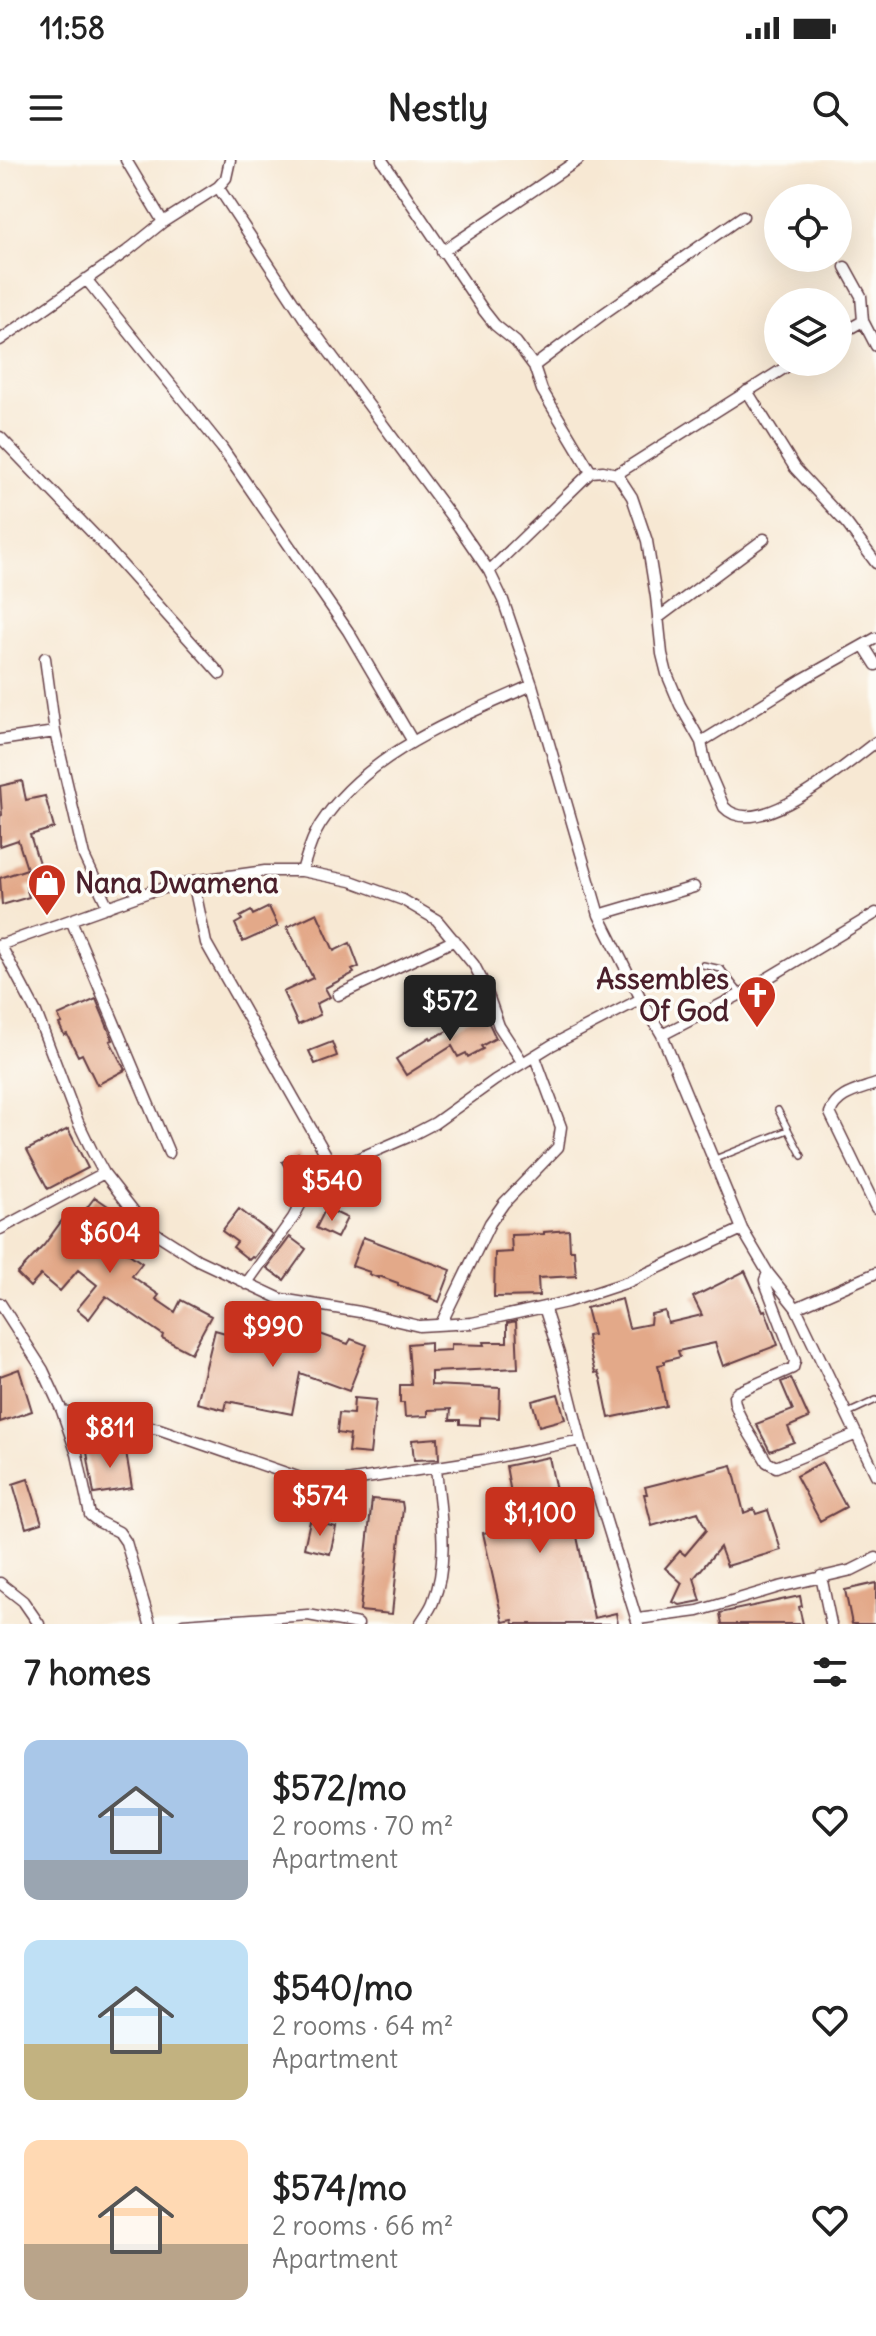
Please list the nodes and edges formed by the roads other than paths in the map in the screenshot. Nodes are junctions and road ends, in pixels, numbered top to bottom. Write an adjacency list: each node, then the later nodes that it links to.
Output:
1 (126, 160): 7 (street)
2 (230, 160): 5 (street)
3 (382, 160): 8 (street)
4 (578, 160): 8 (street)
5 (218, 187): 7 (street); 23 (street)
6 (743, 216): 15 (street)
7 (163, 222): 10 (street)
8 (442, 252): 15 (street)
9 (848, 272): 11 (street)
10 (86, 279): 13 (street); 33 (street)
11 (863, 321): 12 (street); 14 (street)
12 (852, 327)
13 (0, 340)
14 (876, 346)
15 (534, 366): 19 (street)
16 (771, 376): 17 (street)
17 (747, 391): 20 (street); 22 (street)
18 (0, 437): 29 (street)
19 (591, 472): 20 (street); 23 (street)
20 (617, 474): 24 (street)
21 (764, 539): 24 (street)
22 (876, 563)
23 (489, 571): 30 (street)
24 (658, 618): 34 (street)
25 (876, 638): 26 (street)
26 (864, 646): 28 (street); 34 (street)
27 (45, 658): 31 (street)
28 (876, 665)
29 (220, 674)
30 (532, 685): 33 (street); 41 (street)
31 (55, 732): 32 (street); 39 (street)
32 (0, 740)
33 (412, 740): 36 (street)
34 (701, 742): 35 (street)
35 (876, 742)
36 (302, 871): 37 (street); 43 (street)
37 (193, 881): 39 (street); 58 (street)
38 (694, 887): 41 (street)
39 (108, 907): 42 (street)
40 (876, 913): 46 (street)
41 (599, 915): 48 (street)
42 (71, 920): 44 (street); 55 (street)
43 (455, 940): 47 (street); 51 (street)
44 (0, 944): 59 (street)
45 (703, 965): 46 (lane)
46 (741, 994): 49 (street)
47 (338, 995)
48 (641, 999): 49 (street); 50 (street)
49 (662, 1035): 57 (street)
50 (535, 1057): 51 (street); 69 (street)
51 (523, 1063): 58 (street)
52 (876, 1084): 60 (street)
53 (778, 1110): 54 (lane)
54 (788, 1130): 56 (lane); 57 (lane)
55 (169, 1153)
56 (802, 1156)
57 (713, 1160): 62 (street)
58 (334, 1169): 65 (street)
59 (104, 1173): 61 (street); 65 (street)
60 (876, 1208)
61 (0, 1229)
62 (742, 1229): 63 (street); 67 (street)
63 (768, 1273): 68 (street); 73 (street)
64 (876, 1273): 68 (street)
65 (246, 1284): 69 (street)
66 (0, 1303): 71 (street)
67 (544, 1307): 69 (street); 74 (street)
68 (796, 1308): 72 (street)
69 (441, 1324)
70 (876, 1400): 72 (lane)
71 (62, 1411): 75 (street); 83 (street)
72 (848, 1413): 73 (street)
73 (857, 1434): 76 (street)
74 (581, 1440): 75 (street); 81 (street)
75 (436, 1468): 86 (street)
76 (876, 1475)
77 (876, 1558): 78 (street)
78 (821, 1576): 80 (street); 88 (street)
79 (0, 1583): 82 (street)
80 (698, 1611): 81 (street); 87 (street)
81 (638, 1622)
82 (39, 1624)
83 (150, 1624)
84 (183, 1624): 85 (street)
85 (358, 1624)
86 (420, 1624)
87 (699, 1624)
88 (831, 1624)

